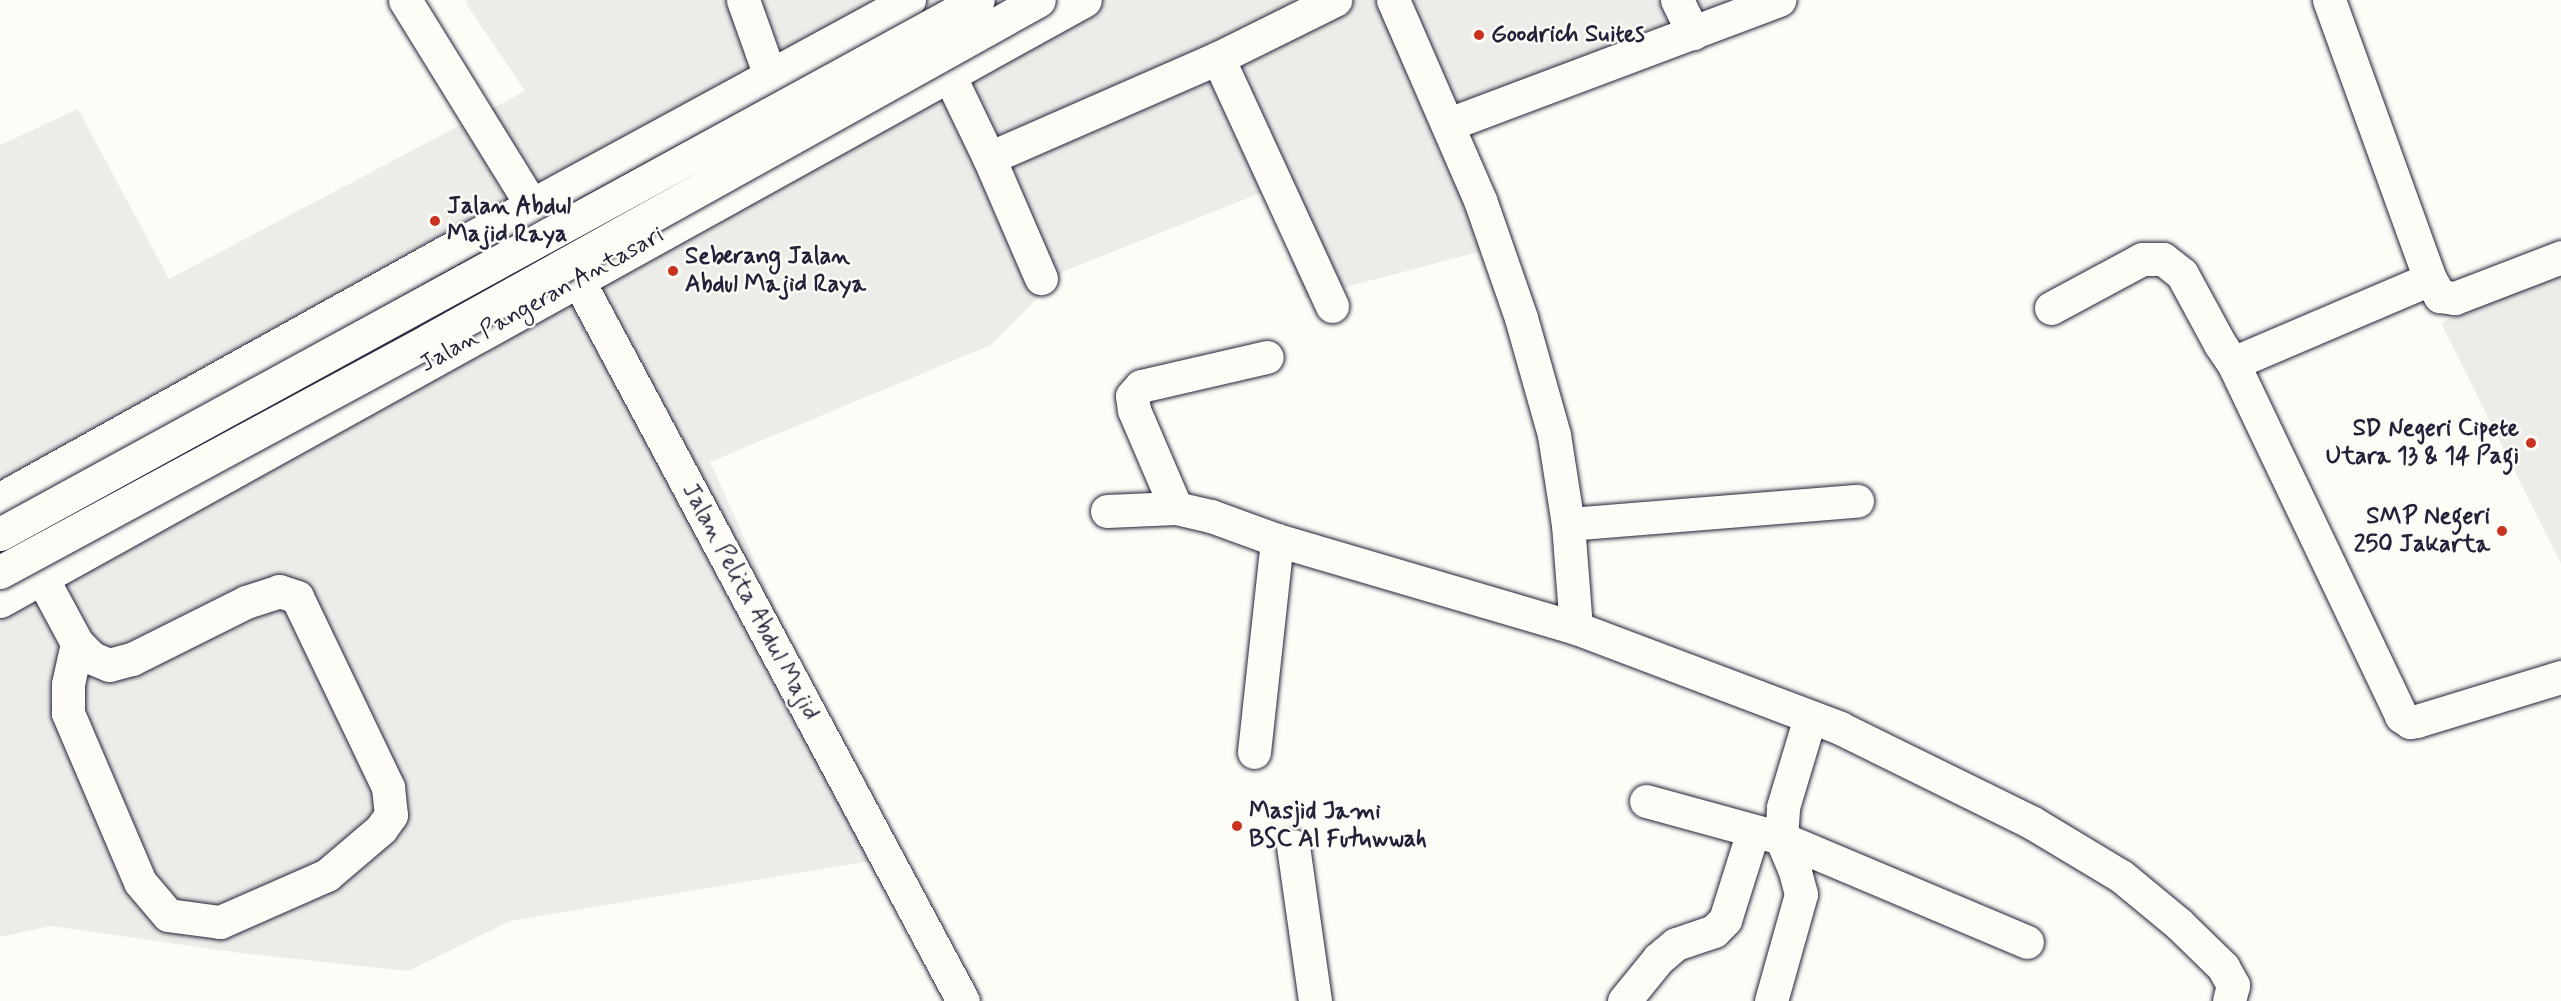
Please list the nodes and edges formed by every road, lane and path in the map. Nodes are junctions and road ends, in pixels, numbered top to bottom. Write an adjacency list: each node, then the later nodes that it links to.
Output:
1 (405, 0): 18 (street)
2 (743, 0): 15 (street)
3 (909, 0): 15 (street)
4 (978, 0): 32 (street, bridge)
5 (1040, 0): 34 (street, bridge)
6 (1085, 0): 14 (street, Jalan Pangeran Antasari)
7 (1335, 0): 13 (street)
8 (1393, 0): 16 (street)
9 (1677, 0): 12 (street)
10 (1779, 0): 12 (street)
11 (2329, 0): 21 (street)
12 (1693, 33): 16 (street)
13 (1218, 58): 17 (street); 23 (street)
14 (949, 75): 17 (street); 22 (street, Jalan Pangeran Antasari)
15 (770, 76): 18 (street)
16 (1449, 124): 31 (street)
17 (989, 158): 20 (street)
18 (533, 205): 22 (street, Jalan Pelita Abdul Majid); 27 (street)
19 (2561, 257): 21 (street)
20 (1041, 278)
21 (2430, 279): 26 (street)
22 (578, 280): 35 (street, Jalan Pangeran Antasari); 46 (street, Jalan Pelita Abdul Majid)
23 (1332, 306)
24 (2051, 308): 26 (street)
25 (1267, 357): 29 (street)
26 (2233, 363): 39 (street)
27 (0, 499)
28 (1857, 501): 31 (street)
29 (1176, 508): 30 (street); 33 (street)
30 (1107, 511)
31 (1568, 524): 37 (street)
32 (0, 534)
33 (1277, 540): 37 (street); 41 (street)
34 (0, 572)
35 (42, 578): 36 (street, Jalan Pangeran Antasari); 38 (street)
36 (0, 601)
37 (1576, 628): 40 (street)
38 (77, 643): 38 (street)
39 (2561, 677)
40 (1810, 717): 43 (street); 50 (street)
41 (1254, 752)
42 (1646, 801): 43 (street)
43 (1767, 834): 45 (street); 48 (street); 49 (street)
44 (1293, 846): 47 (street)
45 (2027, 942)
46 (963, 1001)
47 (1315, 1001)
48 (1624, 1001)
49 (1771, 1001)
50 (2229, 1001)

